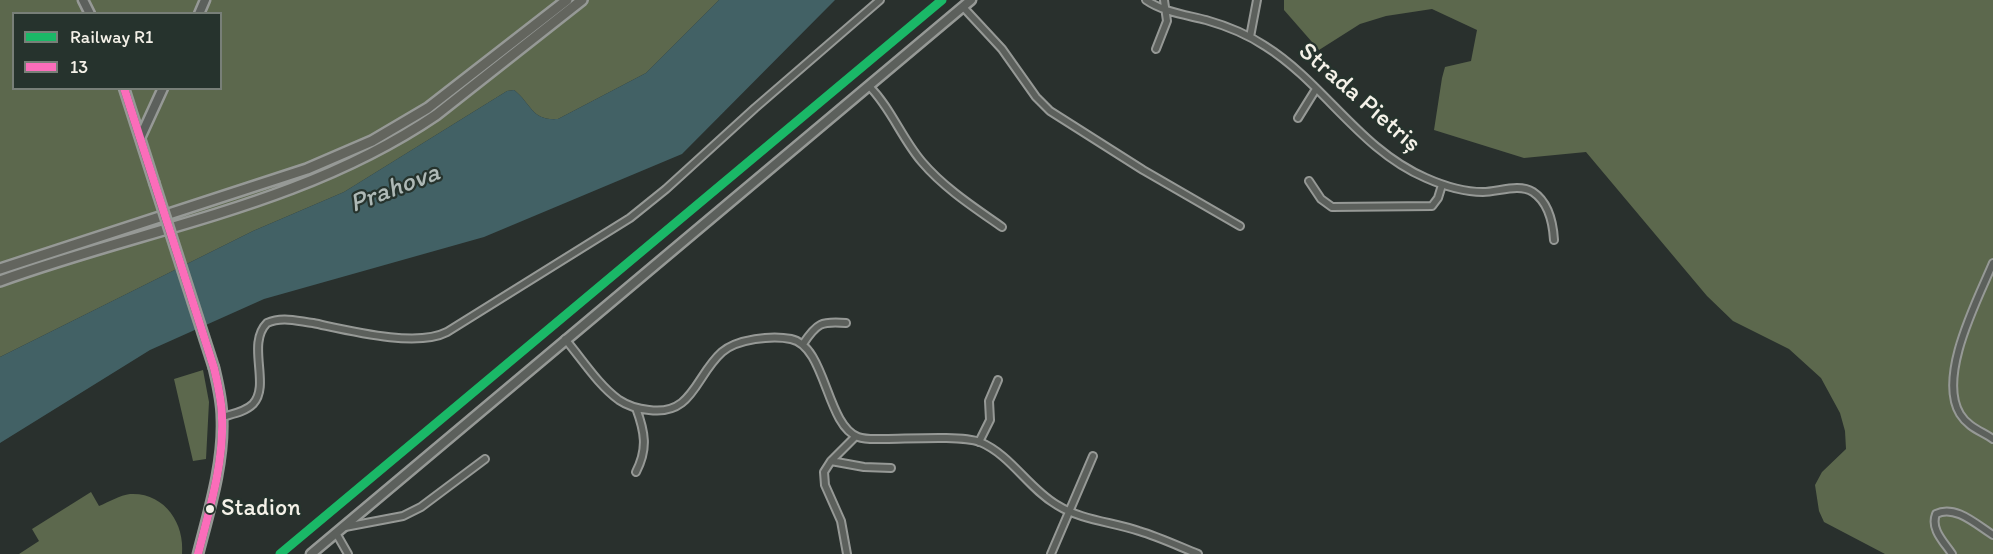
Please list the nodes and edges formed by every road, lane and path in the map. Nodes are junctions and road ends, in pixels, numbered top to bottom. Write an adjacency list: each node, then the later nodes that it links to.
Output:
1 (567, 0): 24 (highway)
2 (582, 0): 25 (highway)
3 (880, 0): 31 (street)
4 (971, 0): 8 (main road)
5 (1146, 0): 9 (street, Strada Pietriș)
6 (1164, 0): 9 (street)
7 (1257, 0): 10 (street)
8 (963, 7): 12 (main road); 21 (street)
9 (1165, 9): 10 (street, Strada Pietriș); 11 (street)
10 (1250, 37): 13 (street, Strada Pietriș)
11 (1156, 49)
12 (869, 86): 20 (street); 27 (main road)
13 (1316, 89): 16 (street); 19 (street, Strada Pietriș)
14 (125, 90): 17 (main road)
15 (162, 90): 17 (main road)
16 (1298, 118)
17 (141, 136): 31 (main road, bridge)
18 (1309, 181): 19 (street)
19 (1442, 185): 22 (street, Strada Pietriș)
20 (1002, 226)
21 (1240, 226)
22 (1554, 240)
23 (1993, 263): 33 (street)
24 (0, 269)
25 (0, 281)
26 (846, 323): 28 (street)
27 (565, 339): 30 (street); 41 (main road)
28 (803, 344): 30 (street); 32 (street)
29 (998, 380): 34 (street)
30 (636, 408): 39 (street)
31 (222, 417): 43 (main road)
32 (855, 436): 34 (street); 37 (street)
33 (1993, 439)
34 (980, 442): 40 (street)
35 (1093, 456): 40 (street)
36 (485, 459): 41 (street)
37 (831, 460): 38 (street); 46 (street)
38 (891, 468)
39 (636, 472)
40 (1068, 511): 47 (street); 48 (street)
41 (339, 530): 44 (main road); 45 (street)
42 (1993, 535): 49 (street)
43 (198, 554)
44 (311, 554)
45 (348, 554)
46 (847, 554)
47 (1051, 554)
48 (1198, 554)
49 (1952, 554)

